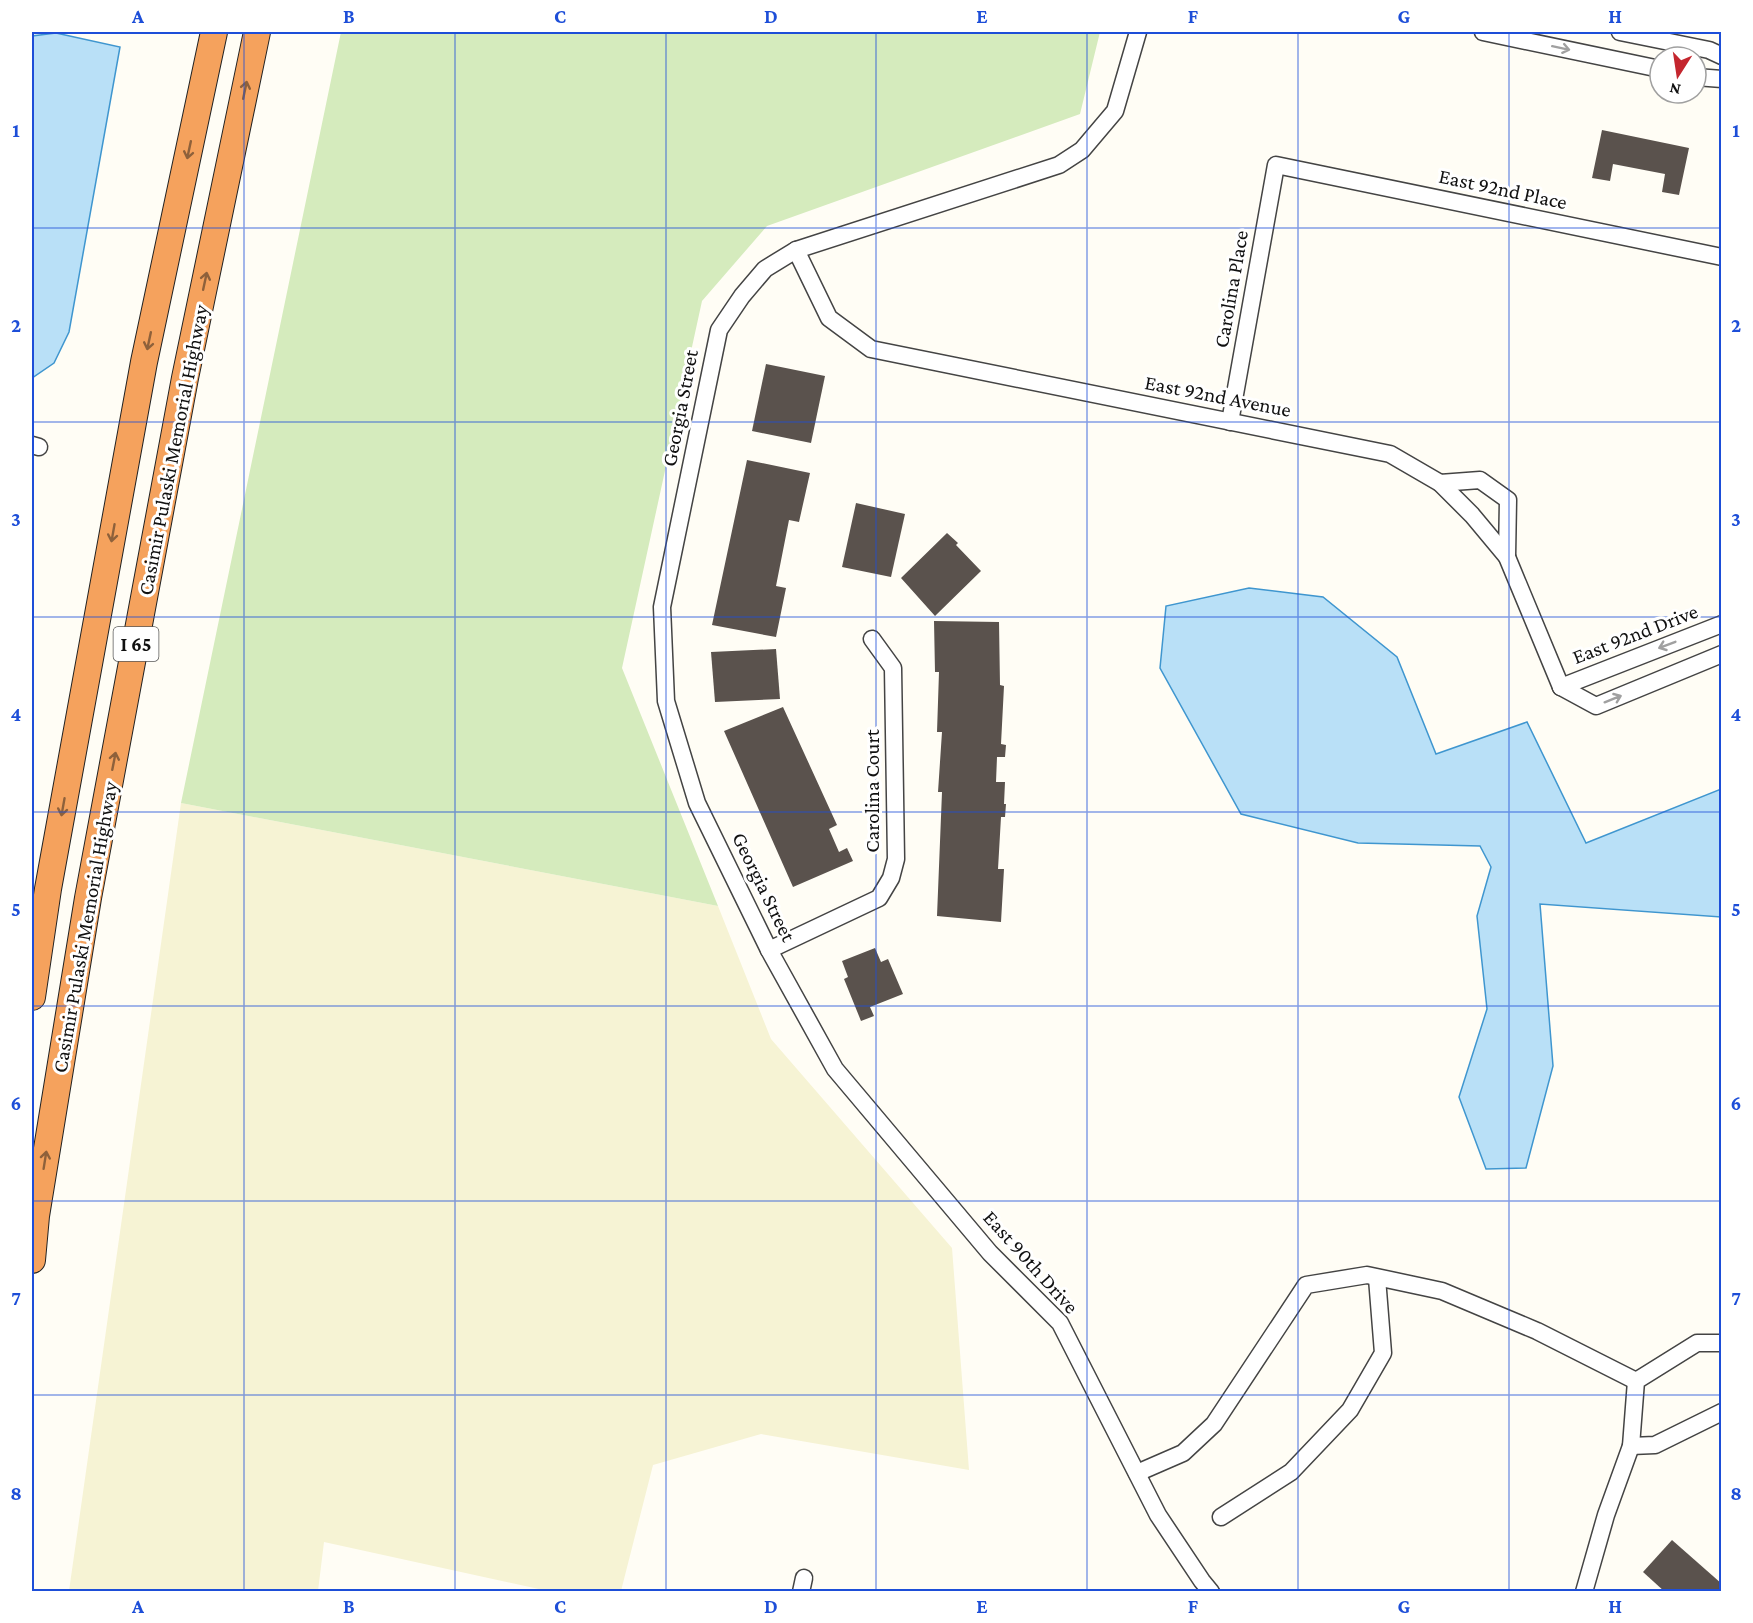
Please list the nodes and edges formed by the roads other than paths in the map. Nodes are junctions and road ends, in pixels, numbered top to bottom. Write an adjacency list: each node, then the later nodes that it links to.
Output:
1 (214, 32): 19 (highway, Casimir Pulaski Memorial Highway / I 65, one-way to 19)
2 (257, 32): 21 (highway, Casimir Pulaski Memorial Highway / I 65, one-way to 2)
3 (1138, 32): 9 (street, Georgia Street)
4 (1484, 32): 7 (street, one-way to 7)
5 (1620, 32): 6 (street)
6 (1722, 56)
7 (1648, 66)
8 (1276, 165): 10 (street, East 92nd Place); 11 (street, Carolina Place)
9 (796, 250): 11 (street, East 92nd Avenue); 18 (street, Georgia Street)
10 (1722, 258)
11 (1230, 422): 12 (street, East 92nd Avenue)
12 (1440, 483): 13 (street, East 92nd Avenue); 13 (street)
13 (1507, 557): 17 (street, East 92nd Avenue)
14 (1722, 624): 17 (street, East 92nd Drive, one-way to 17)
15 (872, 639): 18 (street, Carolina Court)
16 (1722, 654): 17 (street, East 92nd Drive, one-way to 16)
17 (1561, 687)
18 (769, 950): 20 (street, Georgia Street)
19 (32, 997)
20 (805, 1014): 27 (street, East 90th Drive)
21 (32, 1260)
22 (1377, 1278): 24 (street); 27 (street); 28 (street)
23 (1722, 1343): 24 (street)
24 (1636, 1381): 26 (street)
25 (1722, 1412): 26 (street)
26 (1631, 1446): 30 (street)
27 (1137, 1473): 29 (street, East 90th Drive)
28 (1221, 1517)
29 (1212, 1592)
30 (1584, 1592)

